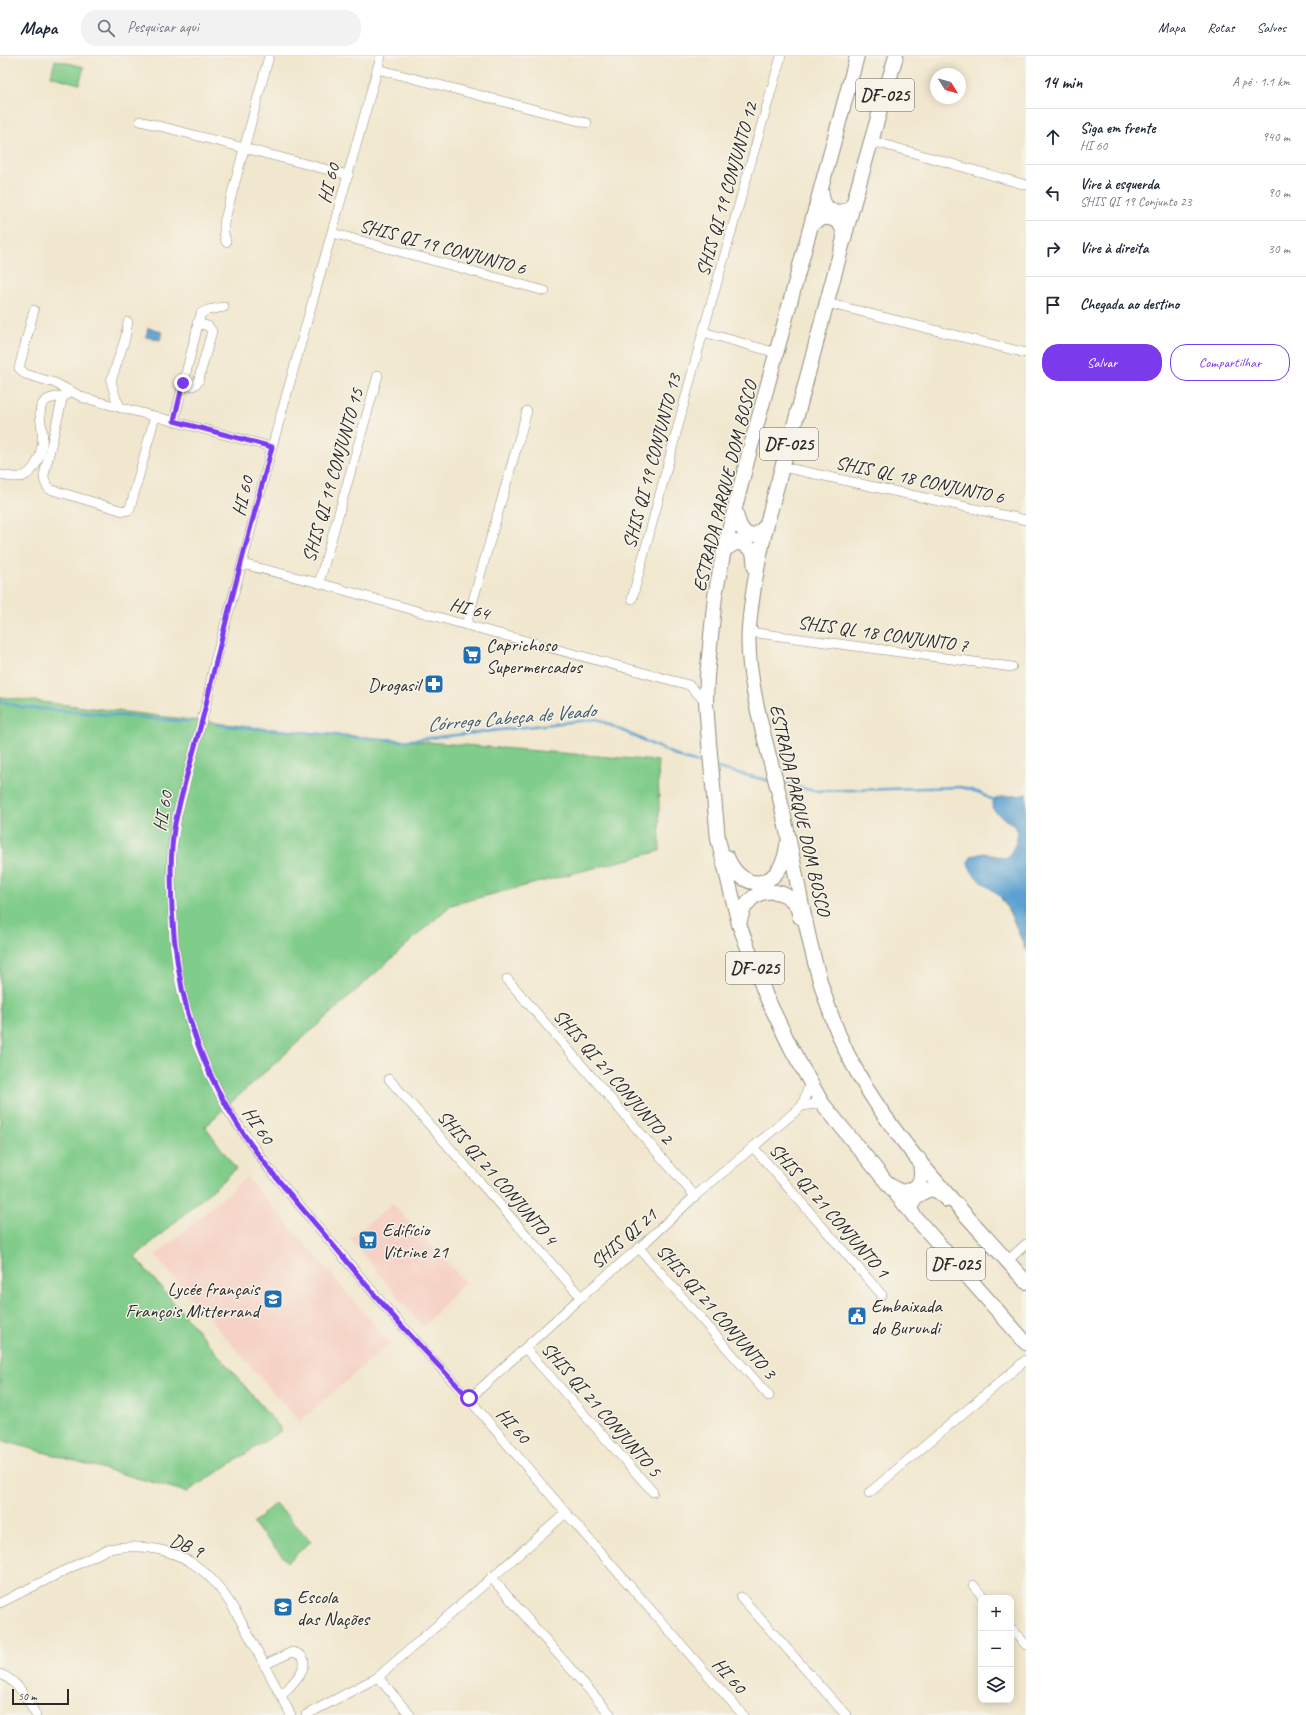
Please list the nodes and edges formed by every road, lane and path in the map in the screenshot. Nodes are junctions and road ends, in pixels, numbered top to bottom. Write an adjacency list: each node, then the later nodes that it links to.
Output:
1 (269, 56): 10 (street)
2 (381, 56): 6 (street, HI 60)
3 (781, 56): 25 (street, SHIS QI 19 CONJUNTO 12)
4 (857, 56): 13 (main road, ESTRADA PARQUE DOM BOSCO / DF-025)
5 (896, 56): 9 (main road, ESTRADA PARQUE DOM BOSCO / DF-025)
6 (377, 69): 8 (street); 11 (street, HI 60)
7 (140, 121): 10 (street)
8 (587, 123)
9 (872, 141): 12 (street); 14 (main road, ESTRADA PARQUE DOM BOSCO / DF-025)
10 (245, 147): 11 (street); 18 (street)
11 (348, 175): 16 (street, HI 60)
12 (1026, 185)
13 (821, 190): 14 (main road); 15 (main road, ESTRADA PARQUE DOM BOSCO / DF-025)
14 (853, 206): 17 (main road, ESTRADA PARQUE DOM BOSCO / DF-025)
15 (811, 225): 17 (main road); 28 (main road, ESTRADA PARQUE DOM BOSCO / DF-025)
16 (332, 233): 19 (street, SHIS QI 19 CONJUNTO 6); 38 (street, HI 60)
17 (844, 239): 20 (main road, ESTRADA PARQUE DOM BOSCO / DF-025)
18 (226, 242)
19 (545, 291)
20 (827, 303): 29 (street); 39 (main road, ESTRADA PARQUE DOM BOSCO / DF-025)
21 (224, 307): 24 (street)
22 (34, 310): 32 (street)
23 (128, 322): 34 (street)
24 (197, 323): 26 (street); 27 (street)
25 (703, 332): 28 (street); 48 (street, SHIS QI 19 CONJUNTO 13)
26 (191, 349): 27 (street); 31 (street)
27 (206, 352): 31 (street)
28 (777, 353): 41 (main road, ESTRADA PARQUE DOM BOSCO / DF-025)
29 (1026, 353)
30 (378, 375): 46 (street, SHIS QI 19 CONJUNTO 15)
31 (183, 383): 37 (street)
32 (74, 393): 33 (street); 34 (street)
33 (63, 396): 36 (street); 40 (street)
34 (121, 408): 36 (street)
35 (527, 411): 49 (street)
36 (155, 416): 37 (street)
37 (174, 421): 38 (street)
38 (272, 447): 45 (street, HI 60)
39 (783, 467): 42 (street, SHIS QL 18 CONJUNTO 6); 43 (main road, ESTRADA PARQUE DOM BOSCO / DF-025)
40 (0, 475)
41 (735, 509): 43 (main road); 44 (main road, ESTRADA PARQUE DOM BOSCO / DF-025)
42 (1026, 520)
43 (768, 524): 47 (main road, ESTRADA PARQUE DOM BOSCO / DF-025)
44 (724, 550): 47 (main road); 52 (main road, ESTRADA PARQUE DOM BOSCO / DF-025)
45 (242, 564): 46 (street, HI 64); 80 (street, HI 60)
46 (319, 583): 49 (street, HI 64)
47 (755, 586): 50 (main road, ESTRADA PARQUE DOM BOSCO / DF-025)
48 (632, 599)
49 (466, 625): 53 (street, HI 64)
50 (749, 632): 51 (street, SHIS QL 18 CONJUNTO 7); 55 (main road, ESTRADA PARQUE DOM BOSCO / DF-025)
51 (1012, 667)
52 (707, 676): 53 (street); 54 (main road, ESTRADA PARQUE DOM BOSCO / DF-025)
53 (689, 685): 54 (street, HI 64)
54 (706, 702): 56 (main road, ESTRADA PARQUE DOM BOSCO / DF-025)
55 (788, 836): 56 (main road); 58 (main road, ESTRADA PARQUE DOM BOSCO / DF-025)
56 (718, 839): 57 (main road, ESTRADA PARQUE DOM BOSCO / DF-025)
57 (738, 924): 58 (main road); 61 (main road, ESTRADA PARQUE DOM BOSCO / DF-025)
58 (809, 932): 65 (main road, ESTRADA PARQUE DOM BOSCO / DF-025)
59 (507, 979): 67 (street, SHIS QI 21 CONJUNTO 2)
60 (389, 1079): 75 (street, SHIS QI 21 CONJUNTO 4)
61 (810, 1082): 62 (main road, ESTRADA PARQUE DOM BOSCO / DF-025); 63 (street)
62 (822, 1103): 63 (street); 66 (main road, ESTRADA PARQUE DOM BOSCO / DF-025)
63 (802, 1106): 64 (street, SHIS QI 21)
64 (753, 1147): 67 (street, SHIS QI 21); 74 (street, SHIS QI 21 CONJUNTO 1)
65 (919, 1160): 66 (main road); 68 (main road, ESTRADA PARQUE DOM BOSCO / DF-025)
66 (887, 1184): 69 (main road, ESTRADA PARQUE DOM BOSCO / DF-025)
67 (695, 1196): 71 (street, SHIS QI 21)
68 (962, 1210): 69 (main road); 72 (main road, ESTRADA PARQUE DOM BOSCO / DF-025)
69 (914, 1216): 76 (main road, ESTRADA PARQUE DOM BOSCO / DF-025)
70 (1026, 1244): 72 (street)
71 (639, 1248): 75 (street, SHIS QI 21); 79 (street, SHIS QI 21 CONJUNTO 3)
72 (1007, 1261): 73 (main road, ESTRADA PARQUE DOM BOSCO / DF-025)
73 (1026, 1282)
74 (882, 1295)
75 (580, 1297): 77 (street, SHIS QI 21)
76 (1026, 1343)
77 (526, 1348): 80 (street, SHIS QI 21); 81 (street, SHIS QI 21 CONJUNTO 5)
78 (1026, 1360): 82 (street)
79 (769, 1396)
80 (469, 1398): 83 (street, HI 60)
81 (653, 1492)
82 (869, 1493)
83 (566, 1513): 84 (street); 100 (street, HI 60)
84 (491, 1577): 93 (street); 99 (street)
85 (973, 1585): 86 (street)
86 (981, 1595)
87 (742, 1597): 101 (street)
88 (0, 1603): 91 (street, DB 9)
89 (1014, 1631): 90 (street)
90 (1026, 1645)
91 (264, 1664): 94 (street, DB 9); 94 (street)
92 (0, 1674): 95 (street)
93 (378, 1678): 97 (street); 98 (street)
94 (281, 1696): 96 (street, DB 9)
95 (36, 1715)
96 (291, 1715)
97 (306, 1715)
98 (410, 1715)
99 (611, 1715)
100 (743, 1715)
101 (846, 1715)

